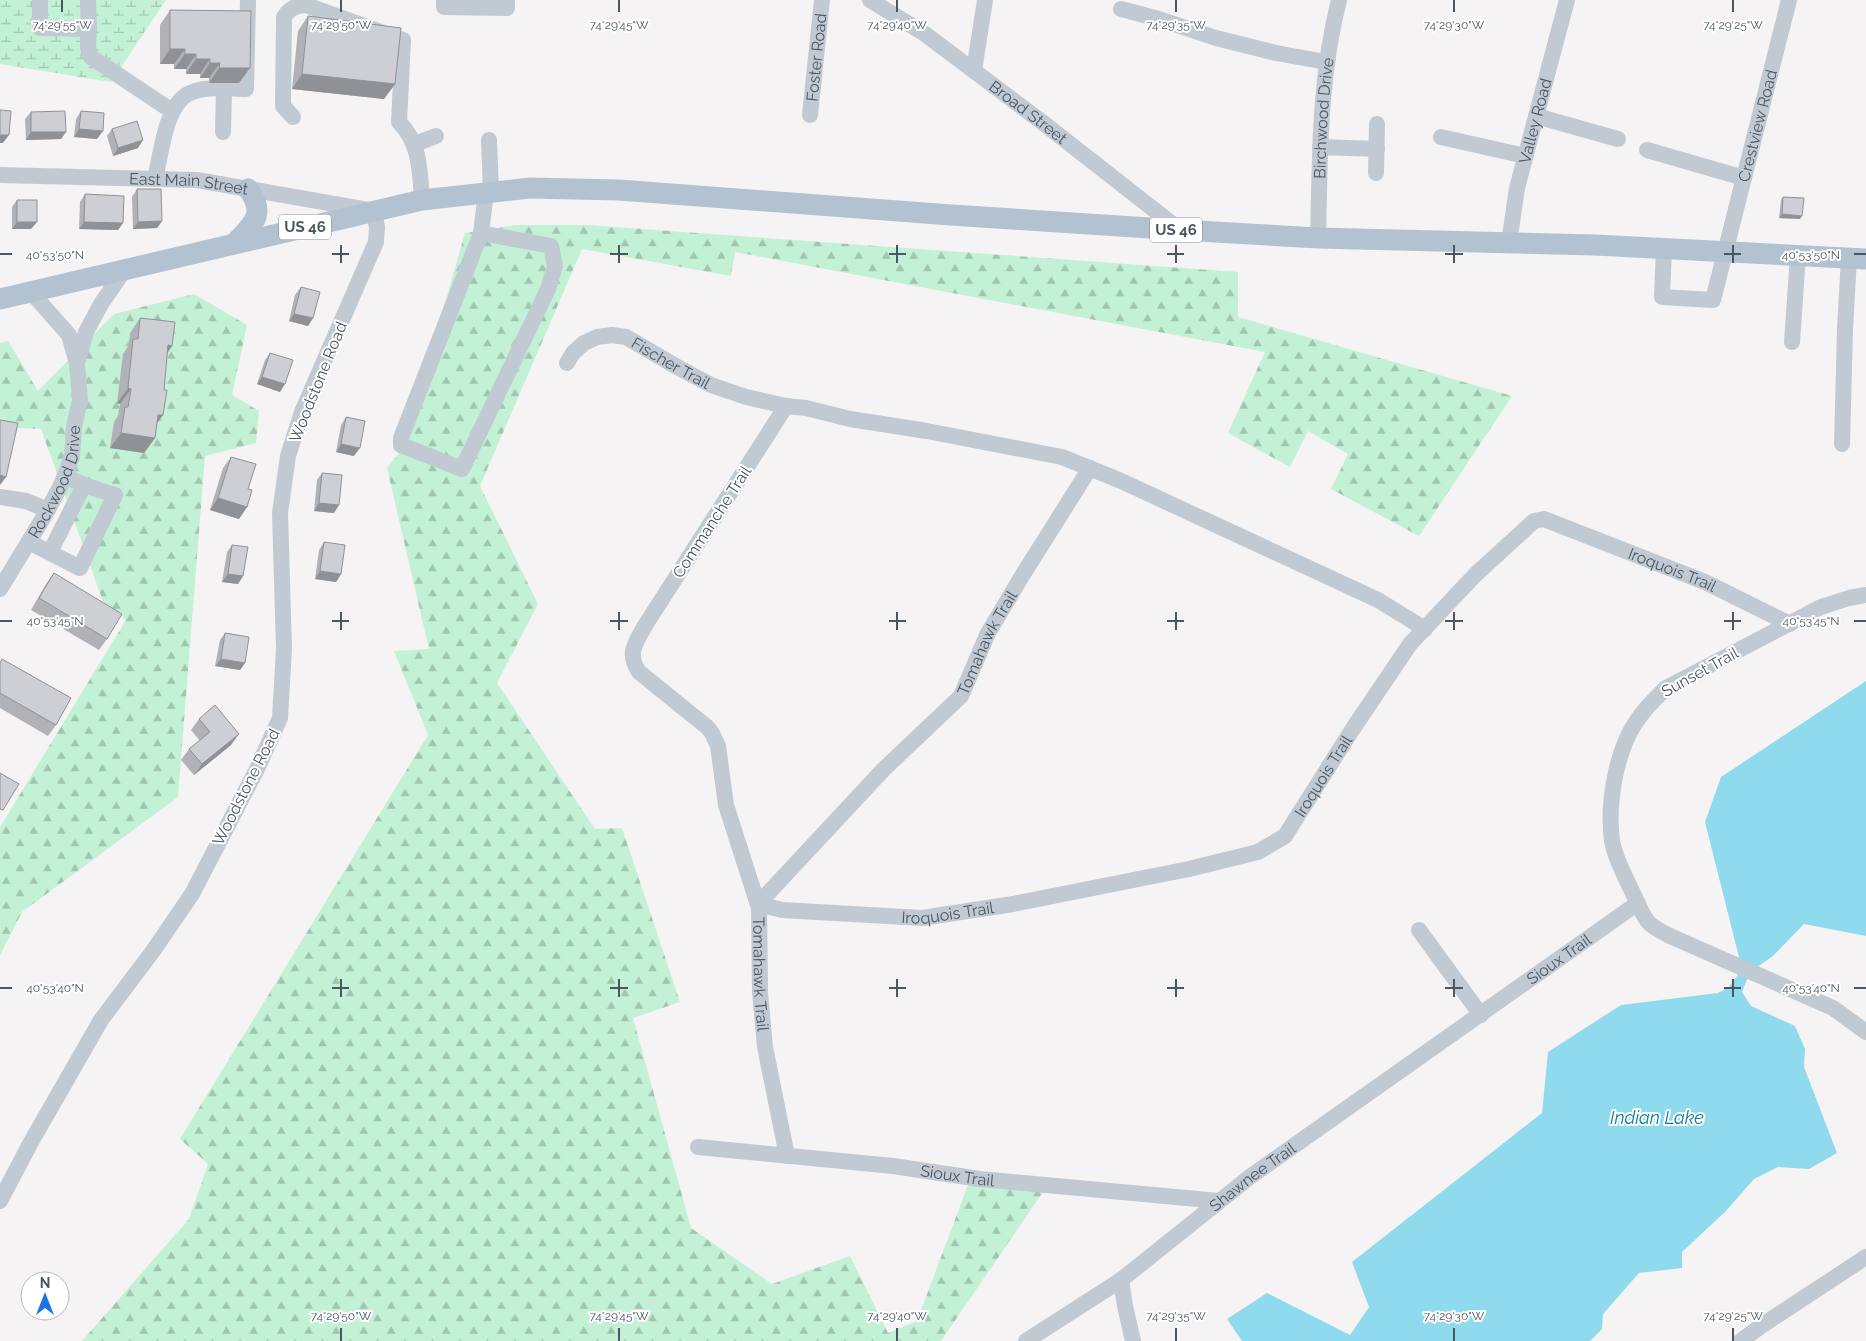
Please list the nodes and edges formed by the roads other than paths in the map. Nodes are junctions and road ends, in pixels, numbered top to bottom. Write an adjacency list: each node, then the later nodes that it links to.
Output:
1 (40, 0): 14 (street)
2 (88, 0): 14 (street)
3 (248, 0): 17 (street)
4 (444, 0): 5 (street)
5 (507, 0)
6 (822, 0): 19 (street, Foster Road)
7 (870, 0): 16 (street, Broad Street)
8 (985, 0): 16 (street)
9 (1339, 0): 15 (street, Birchwood Drive)
10 (1567, 0): 20 (street, Valley Road)
11 (1790, 0): 35 (street, Crestview Road)
12 (306, 2): 21 (street); 28 (street)
13 (1121, 9): 15 (street)
14 (89, 29): 18 (street)
15 (1326, 62): 29 (street, Birchwood Drive)
16 (974, 71): 41 (street, Broad Street)
17 (224, 89): 18 (street); 23 (street)
18 (172, 111): 36 (street)
19 (810, 115)
20 (1536, 116): 26 (street); 32 (street, Valley Road)
21 (293, 117)
22 (1377, 124): 30 (street)
23 (223, 132)
24 (436, 136): 28 (street)
25 (1441, 137): 32 (street)
26 (1618, 138)
27 (489, 140): 38 (street)
28 (415, 144): 39 (street)
29 (1320, 147): 30 (street); 43 (street, Birchwood Drive)
30 (1377, 149): 33 (street)
31 (1647, 150): 35 (street)
32 (1525, 156): 45 (street, Valley Road)
33 (1376, 173)
34 (0, 175): 36 (street, East Main Street)
35 (1744, 178): 47 (street, Crestview Road)
36 (155, 179): 37 (street, East Main Street)
37 (248, 189): 40 (street, East Main Street); 44 (main road)
38 (489, 192): 39 (main road, US 46); 41 (main road, US 46); 42 (street)
39 (422, 200): 40 (main road, US 46)
40 (374, 212): 44 (main road, US 46); 76 (street, Woodstone Road)
41 (1180, 230): 43 (main road, US 46)
42 (481, 233): 42 (street)
43 (1318, 238): 45 (main road, US 46)
44 (235, 243): 50 (main road, US 46)
45 (1509, 243): 46 (main road, US 46)
46 (1664, 248): 47 (main road, US 46); 47 (street, Crestview Road)
47 (1725, 251): 48 (main road, US 46)
48 (1798, 255): 49 (main road, US 46); 53 (street)
49 (1858, 259): 57 (street)
50 (125, 268): 51 (main road, US 46); 54 (street, Rockwood Drive)
51 (31, 292): 52 (main road, US 46); 54 (street, Rockwood Drive)
52 (0, 299)
53 (1792, 342)
54 (77, 363): 59 (street, Rockwood Drive)
55 (567, 363): 56 (street, Fischer Trail)
56 (786, 406): 58 (street); 70 (street, Commanche Trail)
57 (1842, 444)
58 (1090, 468): 68 (street); 70 (street, Tomahawk Trail)
59 (64, 476): 60 (street); 62 (street, Rockwood Drive)
60 (84, 485): 64 (street); 64 (street)
61 (0, 497): 62 (street)
62 (48, 510): 63 (street, Rockwood Drive)
63 (29, 542): 64 (street); 65 (street, Rockwood Drive)
64 (50, 552)
65 (0, 589)
66 (1866, 596): 67 (street, Sunset Trail)
67 (1790, 624): 68 (street, Iroquois Trail); 69 (street, Sunset Trail)
68 (1425, 629): 70 (street, Iroquois Trail)
69 (1638, 903): 72 (street, Sioux Trail); 73 (street, Sunset Trail)
70 (758, 904): 75 (street, Tomahawk Trail)
71 (1419, 930): 72 (street)
72 (1481, 1014): 77 (street, Shawnee Trail)
73 (1866, 1032)
74 (698, 1147): 75 (street, Sioux Trail)
75 (787, 1156): 77 (street, Sioux Trail)
76 (0, 1201)
77 (1218, 1201): 79 (street, Shawnee Trail)
78 (1866, 1257): 82 (street)
79 (1121, 1280): 80 (street, Shawnee Trail); 81 (street)
80 (1026, 1341)
81 (1133, 1341)
82 (1741, 1341)

